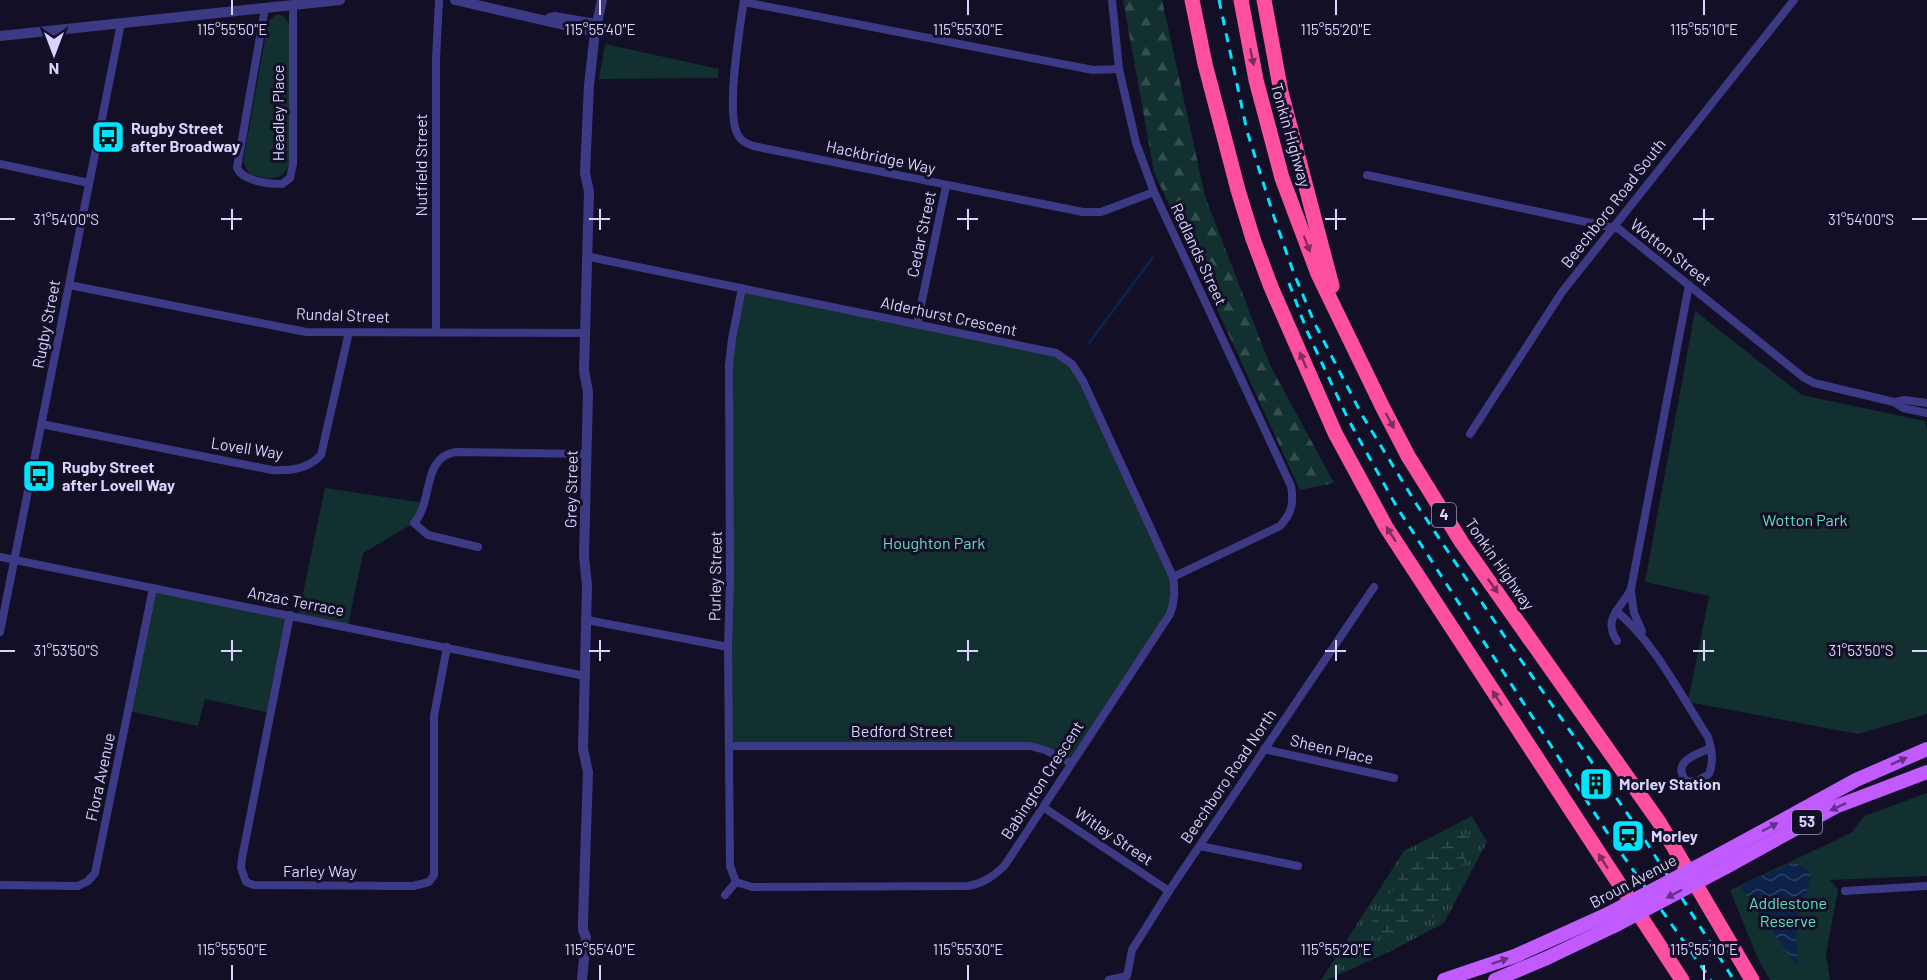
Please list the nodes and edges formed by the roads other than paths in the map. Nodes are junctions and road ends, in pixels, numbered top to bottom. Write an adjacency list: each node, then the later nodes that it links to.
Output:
1 (340, 0): 12 (street)
2 (439, 0): 31 (street, Nutfield Street)
3 (455, 0): 15 (street)
4 (602, 0): 15 (street, Grey Street)
5 (1112, 0): 18 (street, Redlands Street)
6 (1182, 0): 17 (highway)
7 (1192, 0): 17 (highway)
8 (1241, 0): 29 (highway, Tonkin Highway / 4, one-way to 29)
9 (1264, 0): 29 (highway)
10 (1794, 0): 24 (street, Beechboro Road South)
11 (744, 1): 18 (street); 22 (street, Hackbridge Way)
12 (293, 5): 13 (street); 13 (street, Headley Place)
13 (265, 8): 14 (street)
14 (121, 23): 16 (street); 21 (street, Rugby Street)
15 (596, 28): 25 (street, Grey Street)
16 (0, 36)
17 (1204, 64): 78 (highway, one-way to 17)
18 (1119, 69): 23 (street, Redlands Street)
19 (0, 164): 21 (street)
20 (1367, 175): 24 (street, Wotton Street)
21 (89, 183): 26 (street, Rugby Street)
22 (946, 186): 23 (street, Hackbridge Way); 30 (street, Cedar Street)
23 (1154, 192): 43 (street, Redlands Street)
24 (1612, 227): 27 (street, Wotton Street); 38 (street, Beechboro Road South)
25 (587, 256): 28 (street, Alderhurst Crescent); 33 (street, Grey Street)
26 (69, 285): 32 (street, Rundal Street); 37 (street, Rugby Street)
27 (1689, 285): 34 (street, Wotton Street); 46 (street)
28 (742, 288): 30 (street, Alderhurst Crescent); 54 (street, Purley Street)
29 (1340, 319): 79 (highway, Tonkin Highway / 4, one-way to 79)
30 (917, 324): 43 (street, Alderhurst Crescent)
31 (436, 331): 32 (street, Rundal Street); 33 (street, Rundal Street)
32 (348, 332): 37 (street, Lovell Way)
33 (585, 333): 39 (street, Grey Street)
34 (1894, 402): 35 (street, Wotton Street); 36 (street, Wotton Street)
35 (1927, 403)
36 (1927, 413)
37 (41, 424): 42 (street, Rugby Street)
38 (1470, 434)
39 (586, 454): 40 (street); 49 (street, Grey Street)
40 (478, 547)
41 (0, 558): 42 (street, Anzac Terrace)
42 (14, 560): 44 (street, Anzac Terrace); 50 (street, Rugby Street)
43 (1173, 577): 60 (street, Babington Crescent)
44 (153, 588): 48 (street, Anzac Terrace); 68 (street, Flora Avenue)
45 (1374, 588): 58 (street, Beechboro Road North)
46 (1631, 589): 47 (street); 52 (street)
47 (1616, 611): 51 (street); 52 (street)
48 (290, 615): 53 (street, Anzac Terrace); 53 (street, Farley Way)
49 (587, 620): 54 (street); 55 (street, Grey Street)
50 (0, 632)
51 (1617, 641)
52 (1649, 645): 57 (street)
53 (447, 647): 55 (street, Anzac Terrace)
54 (728, 647): 56 (street, Purley Street)
55 (585, 676): 75 (street, Grey Street)
56 (730, 746): 60 (street, Bedford Street); 67 (street, Purley Street)
57 (1711, 748): 57 (street)
58 (1264, 749): 62 (street, Sheen Place); 64 (street, Beechboro Road North)
59 (1927, 749): 65 (main road, Broun Avenue / 53, one-way to 59)
60 (1071, 763): 63 (street, Babington Crescent)
61 (1927, 772): 65 (main road, Broun Avenue / 53, one-way to 65)
62 (1394, 778)
63 (1043, 807): 67 (street, Babington Crescent); 70 (street, Witley Street)
64 (1200, 846): 66 (street); 70 (street, Beechboro Road North)
65 (1722, 861): 73 (main road, Broun Avenue / 53, bridge)
66 (1298, 866)
67 (736, 882): 72 (street)
68 (0, 885)
69 (1927, 886): 71 (street)
70 (1169, 891): 74 (street, Beechboro Road North)
71 (1845, 891)
72 (725, 895)
73 (1611, 920): 76 (main road, Broun Avenue / 53, one-way to 73); 77 (main road, Broun Avenue / 53)
74 (1112, 979)
75 (582, 980)
76 (1444, 980)
77 (1495, 980)
78 (1682, 980)
79 (1753, 980)

